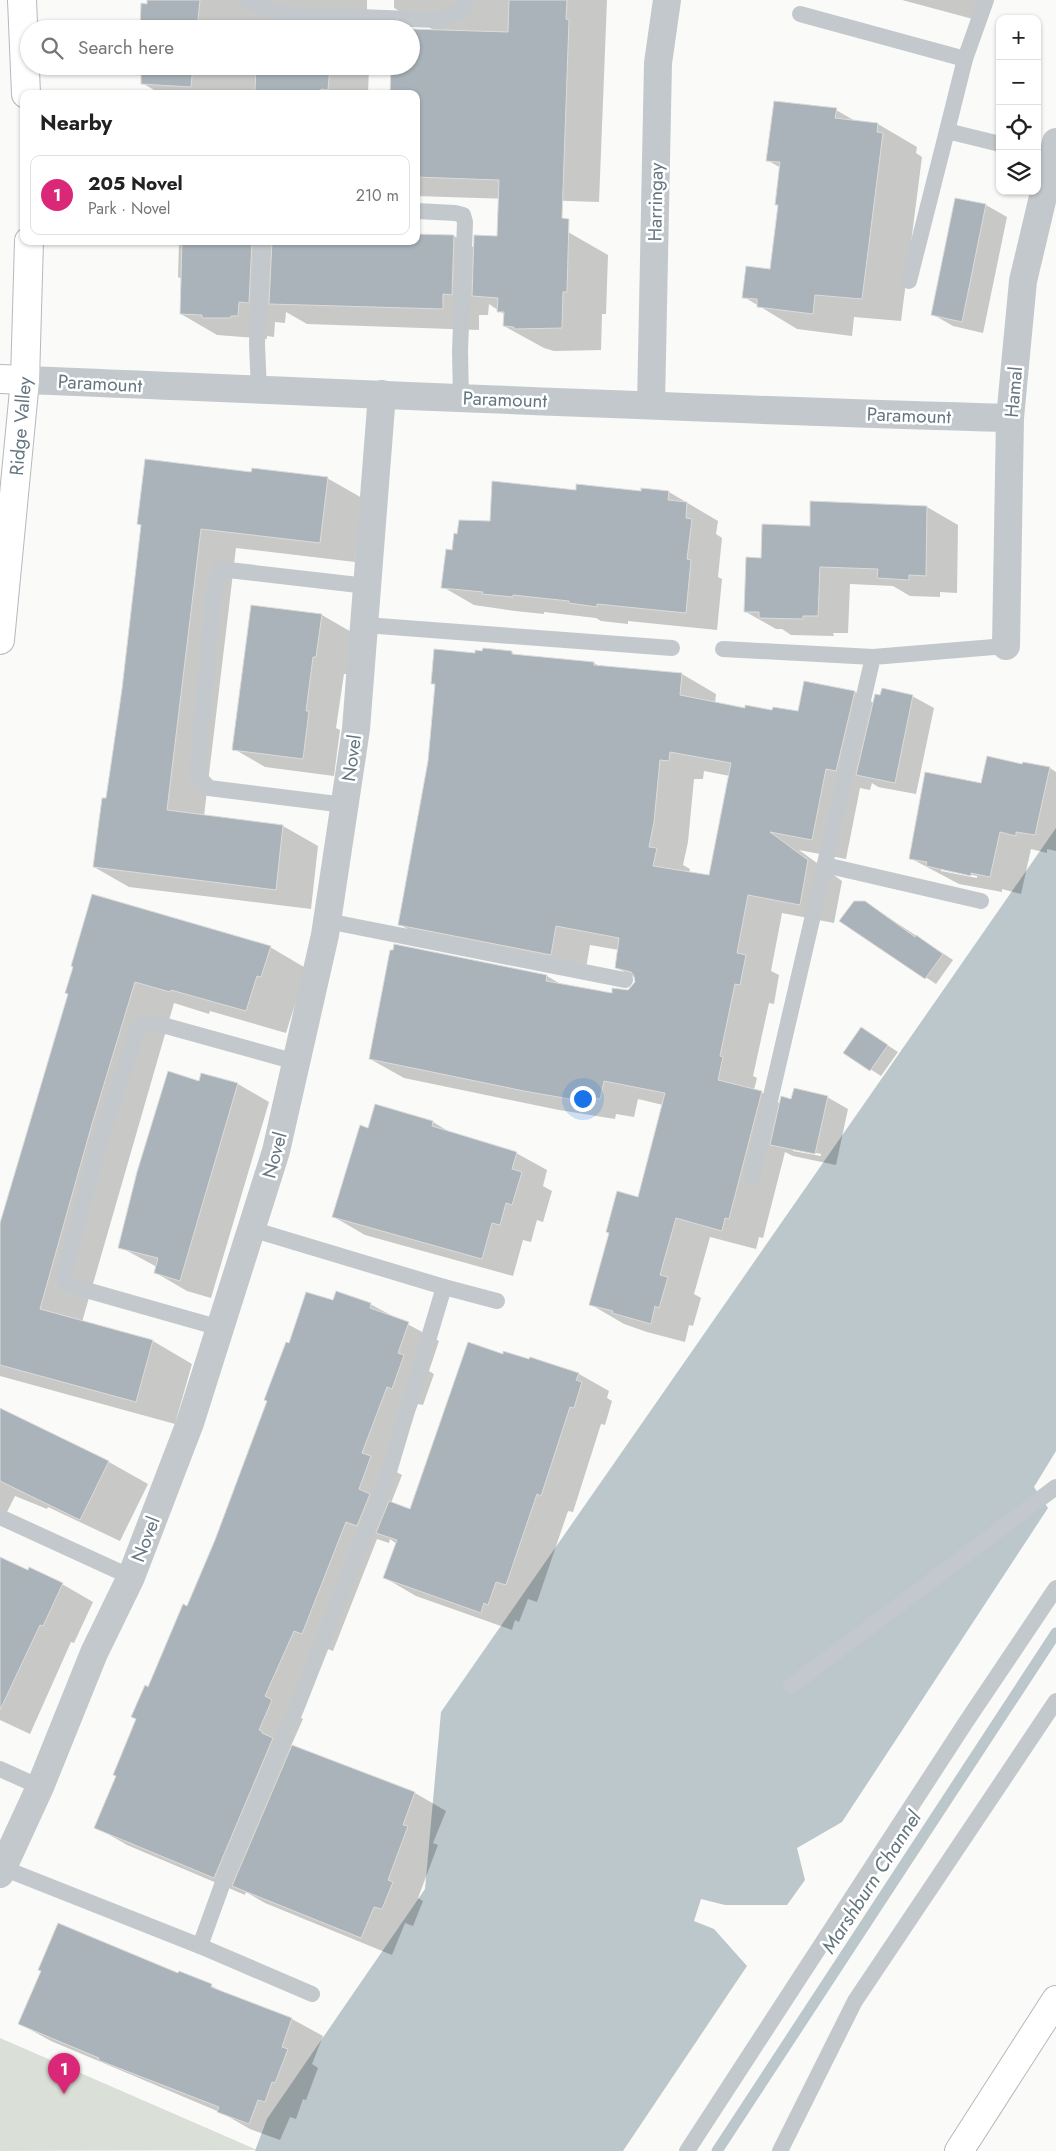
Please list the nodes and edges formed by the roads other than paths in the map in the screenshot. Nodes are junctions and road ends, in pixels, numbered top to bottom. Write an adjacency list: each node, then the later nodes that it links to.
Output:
1 (22, 0): 7 (main road)
2 (246, 0): 3 (lane)
3 (467, 0)
4 (667, 0): 22 (street, Harringay)
5 (986, 0): 8 (lane)
6 (800, 14): 8 (lane)
7 (23, 20)
8 (965, 59): 11 (lane)
9 (25, 75): 10 (main road)
10 (26, 90)
11 (947, 131): 12 (lane); 17 (lane)
12 (996, 143)
13 (1049, 151): 23 (street, Hamal)
14 (420, 211): 21 (lane)
15 (29, 245): 18 (main road, Ridge Valley)
16 (262, 245): 19 (lane)
17 (909, 281)
18 (12, 379): 19 (street, Paramount); 26 (main road, Ridge Valley)
19 (259, 391): 20 (street, Paramount)
20 (382, 394): 21 (street, Paramount); 24 (street, Novel)
21 (461, 398): 22 (street, Paramount)
22 (651, 405): 23 (street, Paramount)
23 (1010, 418): 27 (street, Hamal)
24 (367, 586): 25 (street, Novel); 31 (lane)
25 (365, 625): 28 (lane); 31 (street, Novel)
26 (0, 640)
27 (1006, 646): 30 (lane)
28 (672, 648)
29 (723, 650): 30 (lane)
30 (873, 657): 32 (lane)
31 (344, 806): 34 (street, Novel)
32 (825, 864): 33 (lane); 37 (lane)
33 (981, 901)
34 (327, 921): 35 (lane); 36 (street, Novel)
35 (625, 980)
36 (296, 1062): 38 (street, Novel); 41 (lane)
37 (752, 1178)
38 (252, 1229): 39 (lane); 41 (street, Novel)
39 (444, 1287): 40 (lane); 51 (lane)
40 (497, 1301)
41 (220, 1328): 44 (street, Novel)
42 (1056, 1487): 46 (lane)
43 (0, 1517): 44 (lane)
44 (131, 1577): 49 (street, Novel)
45 (1056, 1588): 54 (lane)
46 (791, 1686)
47 (1056, 1701): 55 (lane)
48 (0, 1769): 49 (lane)
49 (40, 1787): 50 (street, Novel)
50 (2, 1871): 51 (lane)
51 (200, 1946): 52 (lane)
52 (312, 1994)
53 (1056, 2000): 56 (main road)
54 (687, 2151)
55 (780, 2151)
56 (959, 2151)

